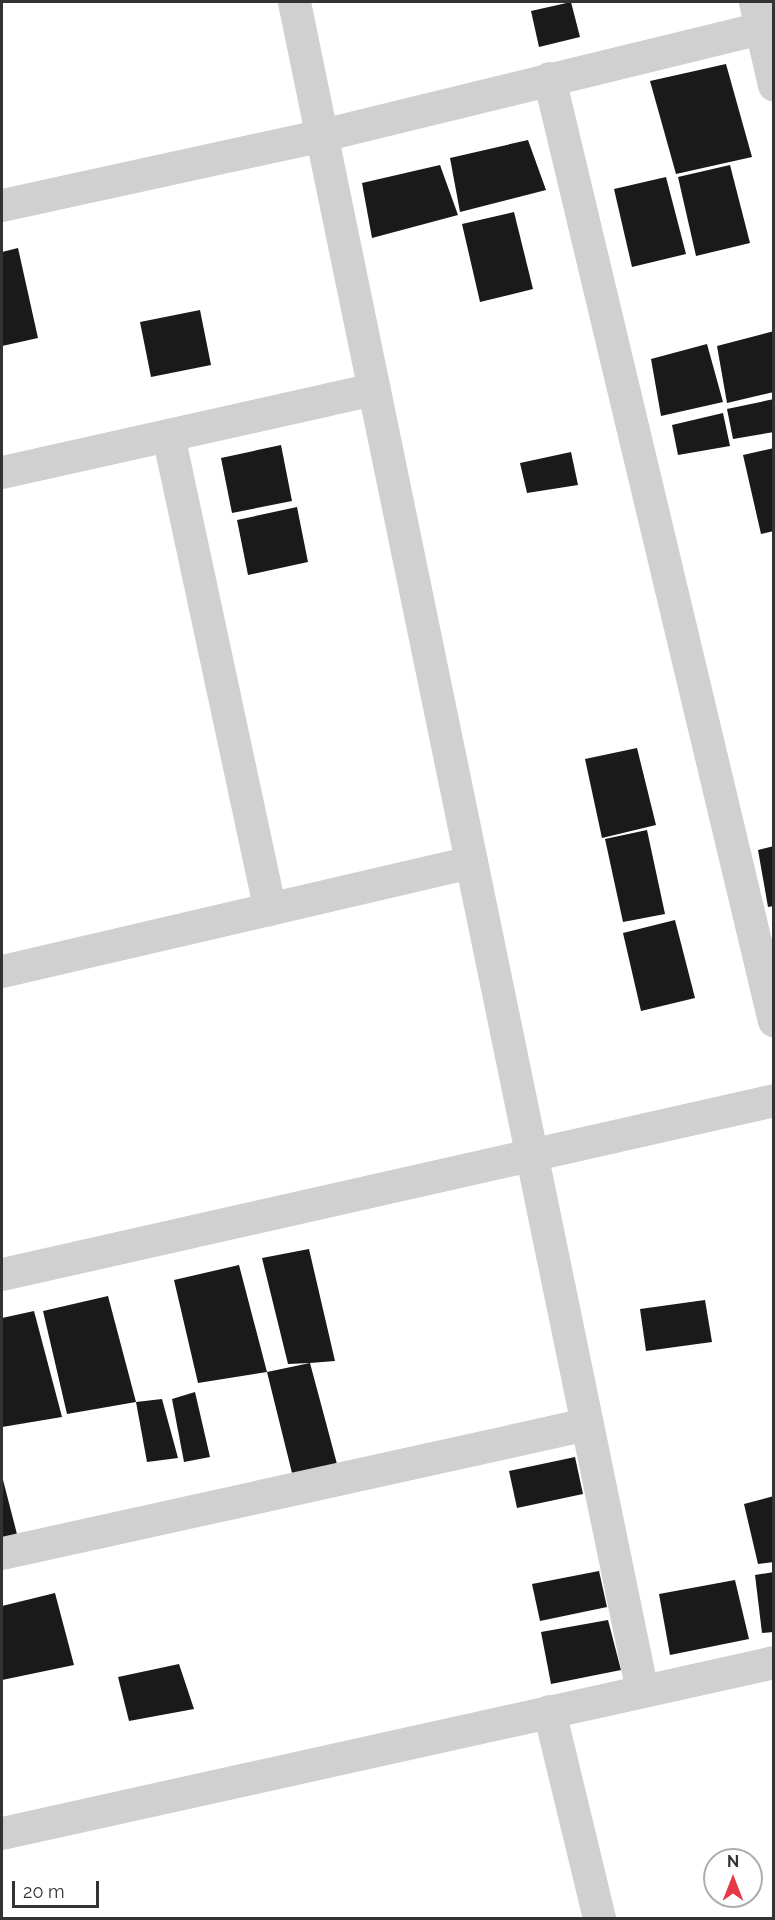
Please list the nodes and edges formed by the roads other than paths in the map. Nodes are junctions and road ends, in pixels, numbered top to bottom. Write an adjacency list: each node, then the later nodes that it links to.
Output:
1 (294, 2): 5 (street)
2 (758, 15): 3 (street); 4 (street)
3 (549, 78): 5 (street); 13 (street)
4 (774, 85)
5 (322, 135): 6 (street); 7 (street)
6 (2, 206)
7 (374, 389): 8 (street); 10 (street)
8 (168, 435): 9 (street); 11 (street)
9 (2, 472)
10 (471, 862): 11 (street); 15 (street)
11 (270, 909): 12 (street)
12 (2, 971)
13 (774, 1021)
14 (774, 1100): 15 (street)
15 (531, 1154): 16 (street); 17 (street)
16 (2, 1274)
17 (587, 1424): 18 (street); 20 (street)
18 (2, 1553)
19 (774, 1662): 20 (street)
20 (642, 1691): 21 (street)
21 (549, 1712): 22 (street); 23 (street)
22 (2, 1833)
23 (599, 1918)

